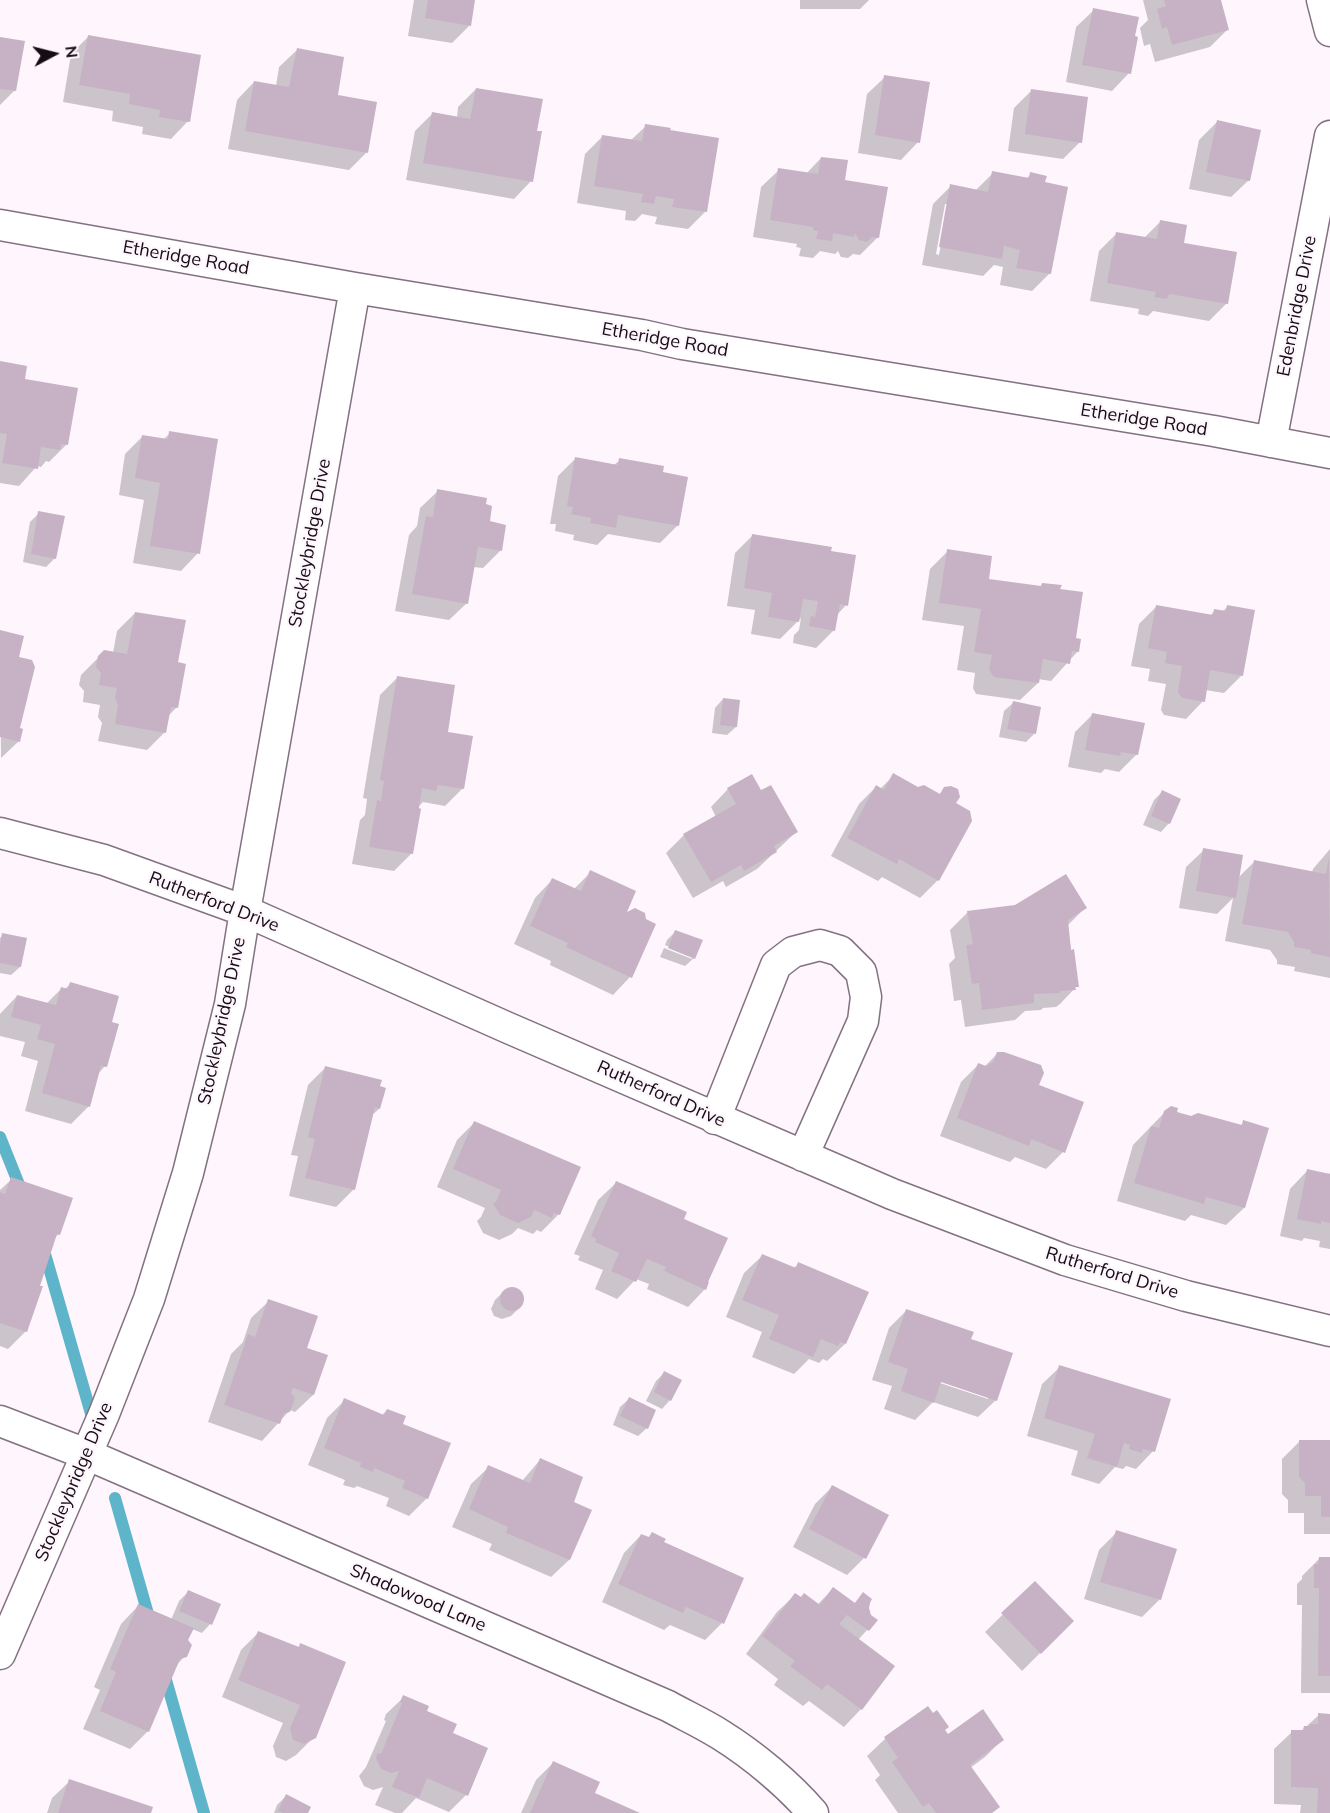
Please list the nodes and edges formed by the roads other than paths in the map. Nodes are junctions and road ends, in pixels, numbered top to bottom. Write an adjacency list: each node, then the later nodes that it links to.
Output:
1 (1322, 0): 2 (street)
2 (1330, 31)
3 (1330, 136): 6 (street, Edenbridge Drive)
4 (0, 225): 5 (street, Etheridge Road)
5 (355, 288): 6 (street, Etheridge Road); 9 (street, Stockleybridge Drive)
6 (1271, 442): 7 (street, Etheridge Road)
7 (1330, 453)
8 (0, 833): 9 (street, Rutherford Drive)
9 (245, 911): 10 (street, Rutherford Drive); 14 (street, Stockleybridge Drive)
10 (716, 1119): 11 (street, Rutherford Drive); 11 (street)
11 (803, 1156): 12 (street, Rutherford Drive)
12 (1330, 1331)
13 (0, 1421): 14 (street, Shadowood Lane)
14 (86, 1454): 15 (street, Stockleybridge Drive); 16 (street, Shadowood Lane)
15 (0, 1654)
16 (813, 1813)

